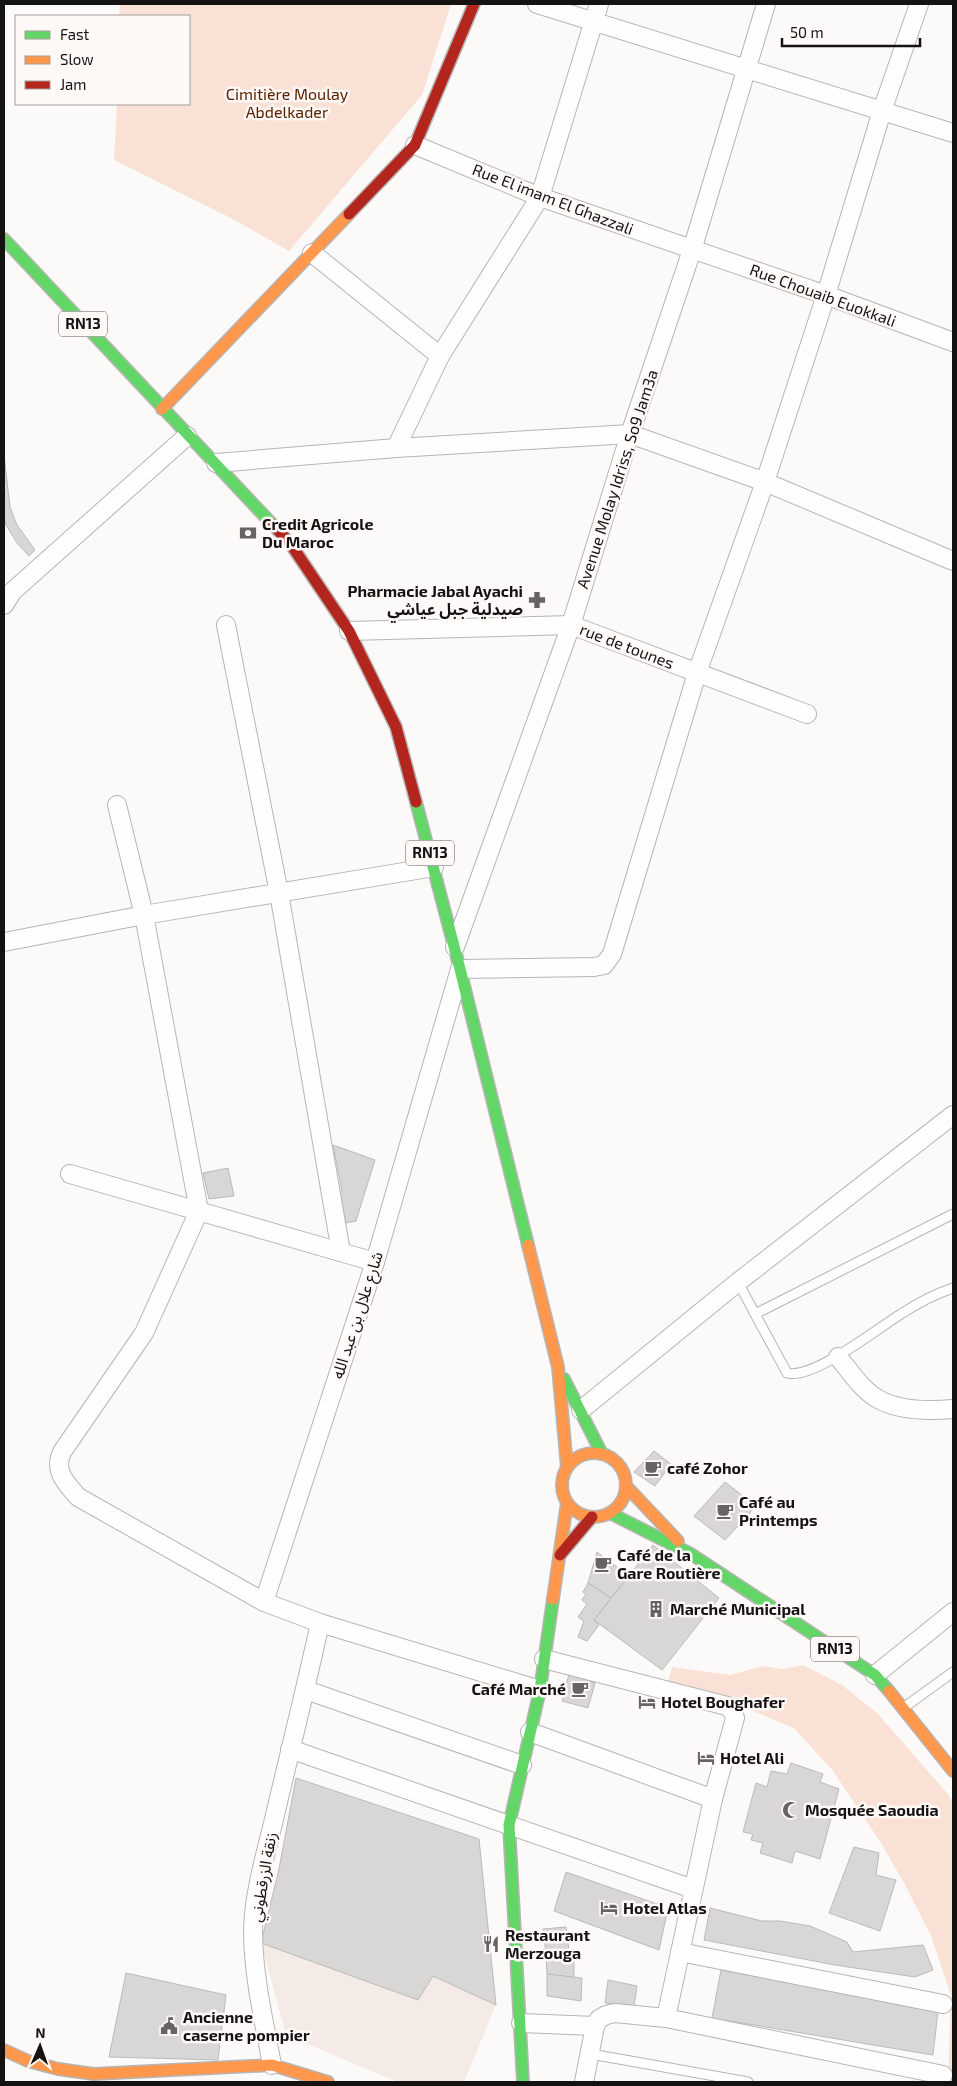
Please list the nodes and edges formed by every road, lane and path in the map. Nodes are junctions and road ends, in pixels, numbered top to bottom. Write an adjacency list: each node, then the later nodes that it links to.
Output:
1 (474, 4): 10 (main road)
2 (538, 4): 6 (street)
3 (599, 4): 6 (street)
4 (766, 4): 7 (street, Avenue Molay Idriss, So9 Jam3a)
5 (920, 4): 8 (street)
6 (595, 22): 7 (street); 11 (street)
7 (746, 69): 8 (street); 13 (street, Avenue Molay Idriss, So9 Jam3a)
8 (882, 111): 9 (street); 15 (street)
9 (953, 133)
10 (414, 145): 11 (street, Rue El imam El Ghazzali); 14 (main road)
11 (540, 197): 13 (street, Rue El imam El Ghazzali); 17 (street)
12 (4, 239): 18 (main road, RN13)
13 (692, 250): 15 (street, Rue Chouaib Euokkali); 19 (street, Avenue Molay Idriss, So9 Jam3a)
14 (312, 253): 17 (street); 18 (main road)
15 (826, 295): 16 (street, Rue Chouaib Euokkali); 23 (street)
16 (953, 341)
17 (440, 356): 21 (street)
18 (162, 409): 20 (main road, RN13)
19 (630, 434): 21 (street); 23 (street); 26 (street, Avenue Molay Idriss, So9 Jam3a)
20 (187, 436): 22 (main road, RN13); 25 (street)
21 (396, 448): 22 (street)
22 (216, 463): 28 (main road, RN13)
23 (765, 482): 24 (street); 29 (street)
24 (952, 559)
25 (4, 605)
26 (571, 624): 28 (street, rue de tounes); 29 (street, rue de tounes); 36 (street, Avenue Molay Idriss, So9 Jam3a)
27 (226, 625): 33 (street)
28 (349, 631): 32 (main road, RN13)
29 (697, 673): 30 (street, rue de tounes); 37 (street)
30 (807, 714)
31 (117, 805): 34 (street)
32 (434, 867): 33 (street); 36 (main road, RN13)
33 (279, 893): 34 (street); 42 (street)
34 (144, 915): 35 (street); 40 (street)
35 (4, 942)
36 (454, 950): 37 (main road, RN13)
37 (460, 970): 43 (street, شارع علال بن عبد الله); 48 (main road, RN13)
38 (953, 1114): 44 (street)
39 (70, 1174): 40 (street)
40 (199, 1211): 42 (street); 59 (street)
41 (953, 1214): 46 (lane)
42 (341, 1252): 43 (street)
43 (375, 1262): 59 (street, شارع علال بن عبد الله)
44 (738, 1282): 46 (lane); 50 (street)
45 (953, 1288): 47 (lane)
46 (755, 1314): 47 (lane)
47 (838, 1357): 49 (street)
48 (558, 1367): 50 (main road, RN13); 52 (main road, RN13)
49 (953, 1409)
50 (581, 1410): 51 (main road, RN13)
51 (602, 1454): 52 (main road); 53 (main road, RN13)
52 (567, 1467): 54 (main road, RN13)
53 (626, 1486): 55 (main road); 57 (main road, RN13)
54 (568, 1503): 56 (main road); 58 (main road)
55 (610, 1513): 56 (main road); 57 (main road, RN13)
56 (592, 1517): 58 (main road)
57 (691, 1554): 64 (main road, RN13)
58 (560, 1555): 62 (main road)
59 (264, 1602): 61 (street)
60 (953, 1612): 64 (street)
61 (320, 1623): 65 (street, زنقة الزرقطوني); 66 (street)
62 (544, 1659): 66 (main road); 72 (street)
63 (953, 1672): 67 (lane)
64 (875, 1675): 67 (main road, RN13)
65 (306, 1690): 69 (street, زنقة الزرقطوني); 70 (street)
66 (540, 1690): 68 (main road)
67 (904, 1708): 71 (main road, RN13)
68 (530, 1732): 70 (main road); 72 (street)
69 (290, 1749): 73 (street); 82 (street, زنقة الزرقطوني)
70 (522, 1765): 73 (main road)
71 (953, 1772)
72 (712, 1799): 74 (street)
73 (509, 1825): 74 (street); 78 (main road)
74 (693, 1889): 75 (street)
75 (680, 1952): 76 (street); 77 (street)
76 (943, 2004)
77 (666, 2018): 79 (street); 83 (street)
78 (521, 2023): 79 (street); 86 (main road)
79 (596, 2026): 81 (street)
80 (4, 2050): 82 (main road)
81 (591, 2054): 87 (street); 88 (lane)
82 (272, 2065): 84 (main road); 85 (main road)
83 (943, 2074)
84 (291, 2082)
85 (328, 2082)
86 (523, 2082)
87 (584, 2082)
88 (748, 2082)

